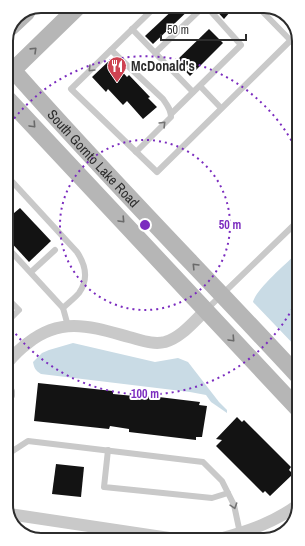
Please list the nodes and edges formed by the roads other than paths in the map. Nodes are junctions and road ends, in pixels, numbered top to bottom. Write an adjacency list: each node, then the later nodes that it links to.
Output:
1 (71, 13): 10 (street, one-way to 1)
2 (149, 13): 6 (lane)
3 (198, 13): 9 (lane)
4 (211, 13): 12 (lane)
5 (264, 13): 7 (lane)
6 (132, 29): 8 (lane); 9 (lane)
7 (291, 40): 15 (lane)
8 (111, 50): 16 (lane); 17 (lane, one-way to 17)
9 (155, 53): 13 (lane)
10 (13, 66)
11 (13, 74): 23 (street, South Gornto Lake Road, one-way to 11)
12 (200, 86): 13 (lane); 15 (lane)
13 (193, 92): 16 (lane)
14 (13, 104): 26 (street, South Gornto Lake Road, one-way to 26)
15 (222, 108): 17 (lane)
16 (171, 114): 17 (lane, one-way to 16)
17 (136, 152)
18 (13, 183): 25 (lane)
19 (292, 227): 23 (lane)
20 (55, 250): 22 (lane)
21 (13, 253): 22 (lane)
22 (31, 272): 25 (lane)
23 (222, 294): 26 (lane); 30 (street, South Gornto Lake Road)
24 (13, 304): 27 (lane)
25 (63, 308): 28 (lane)
26 (206, 310): 28 (street); 31 (street, South Gornto Lake Road, one-way to 31)
27 (13, 316)
28 (68, 326): 29 (street)
29 (13, 357)
30 (292, 370)
31 (292, 403)
32 (108, 450): 33 (lane); 34 (lane); 34 (lane)
33 (13, 451)
34 (228, 493): 38 (lane, one-way to 38)
35 (291, 509): 38 (street)
36 (15, 515): 37 (street)
37 (136, 533)
38 (240, 533)

